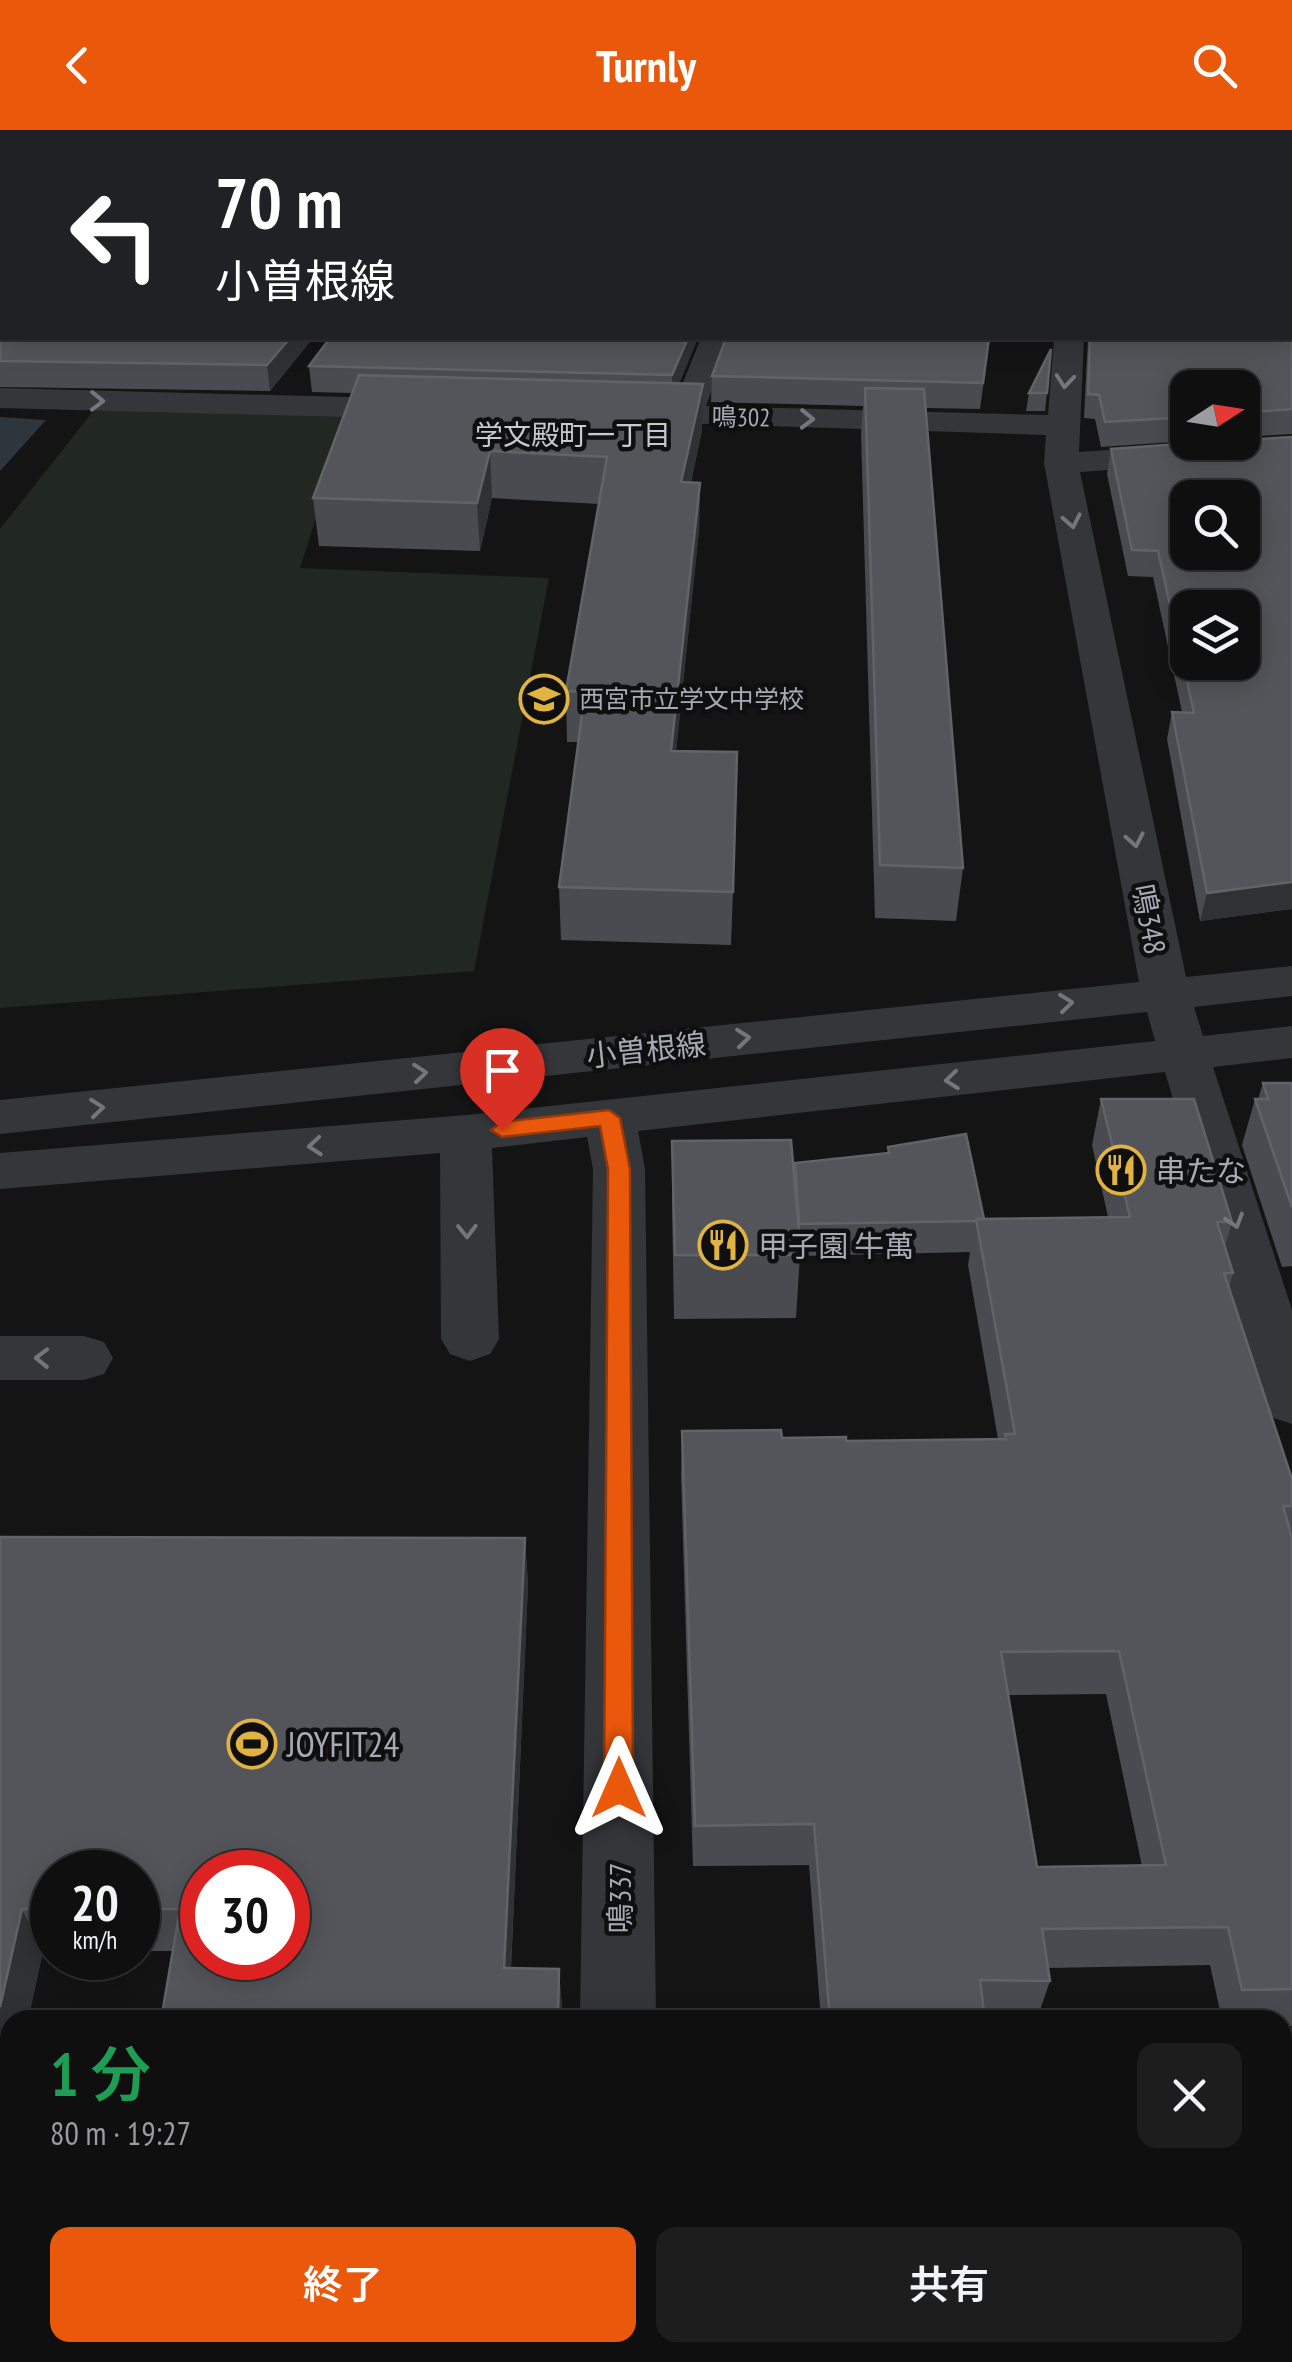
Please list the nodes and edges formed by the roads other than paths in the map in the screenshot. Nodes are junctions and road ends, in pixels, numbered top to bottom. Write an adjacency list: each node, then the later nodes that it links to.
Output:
1 (715, 340): 8 (street)
2 (1069, 340): 9 (street, 鳴348, one-way to 9)
3 (301, 378): 5 (street)
4 (0, 398): 5 (street, one-way to 5)
5 (281, 406): 6 (street)
6 (454, 410)
7 (589, 413): 8 (street, 鳴302)
8 (686, 416): 9 (street, 鳴302, one-way to 9)
9 (1061, 444): 10 (street, 鳴302); 12 (street, 鳴348, one-way to 12)
10 (1292, 448)
11 (1292, 980): 12 (street, 小曽根線)
12 (1165, 992): 14 (street, 鳴348); 15 (street, 小曽根線, one-way to 12)
13 (1292, 1042): 14 (street)
14 (1186, 1054): 16 (street, one-way to 16); 22 (street, 鳴348, one-way to 22)
15 (0, 1117)
16 (609, 1118): 17 (street); 23 (street, 鳴337)
17 (466, 1133): 18 (street, one-way to 18); 19 (street, one-way to 19)
18 (0, 1171)
19 (470, 1339)
20 (0, 1358): 21 (street, one-way to 20)
21 (84, 1358)
22 (1292, 1401)
23 (618, 2010)

